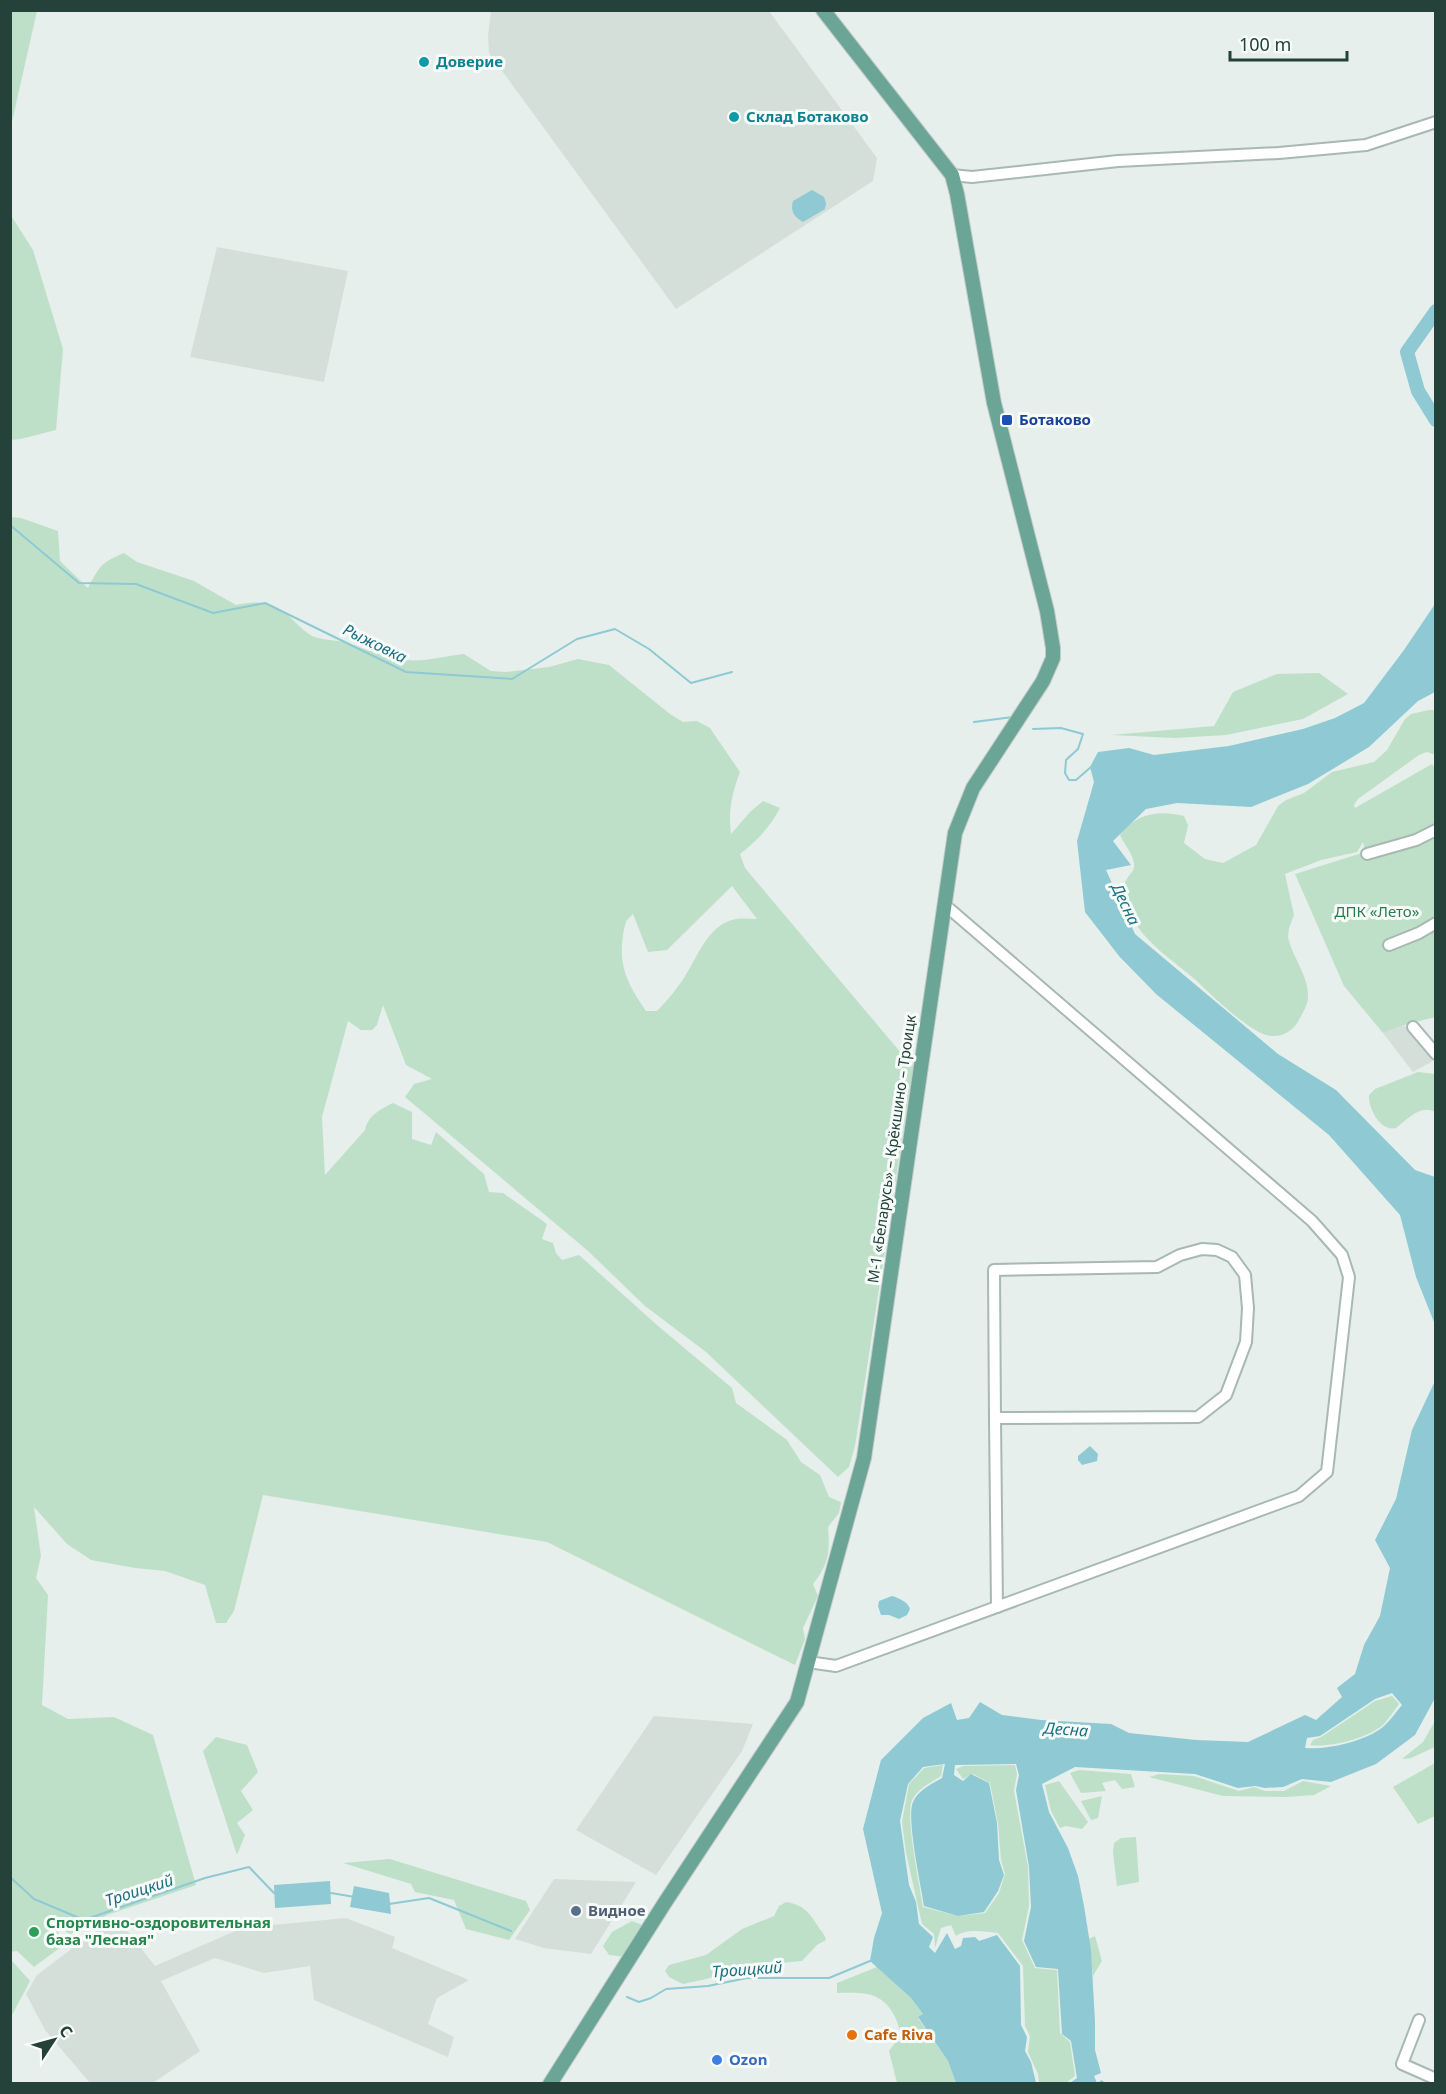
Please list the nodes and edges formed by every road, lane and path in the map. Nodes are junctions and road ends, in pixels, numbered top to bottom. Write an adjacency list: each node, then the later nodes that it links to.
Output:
1 (823, 10): 3 (main road)
2 (1436, 122): 3 (street)
3 (952, 175): 6 (main road, М-1 «Беларусь» – Крёкшино – Троицк)
4 (1436, 830): 5 (street)
5 (1367, 854)
6 (945, 905): 12 (street); 13 (main road, М-1 «Беларусь» – Крёкшино – Троицк)
7 (1436, 923): 8 (street)
8 (1389, 945)
9 (1413, 1027): 10 (street)
10 (1436, 1054)
11 (995, 1418): 11 (street); 12 (street)
12 (997, 1607): 13 (street)
13 (808, 1662): 16 (main road, М-1 «Беларусь» – Крёкшино – Троицк)
14 (1419, 2020): 15 (street)
15 (1436, 2079)
16 (550, 2084)

